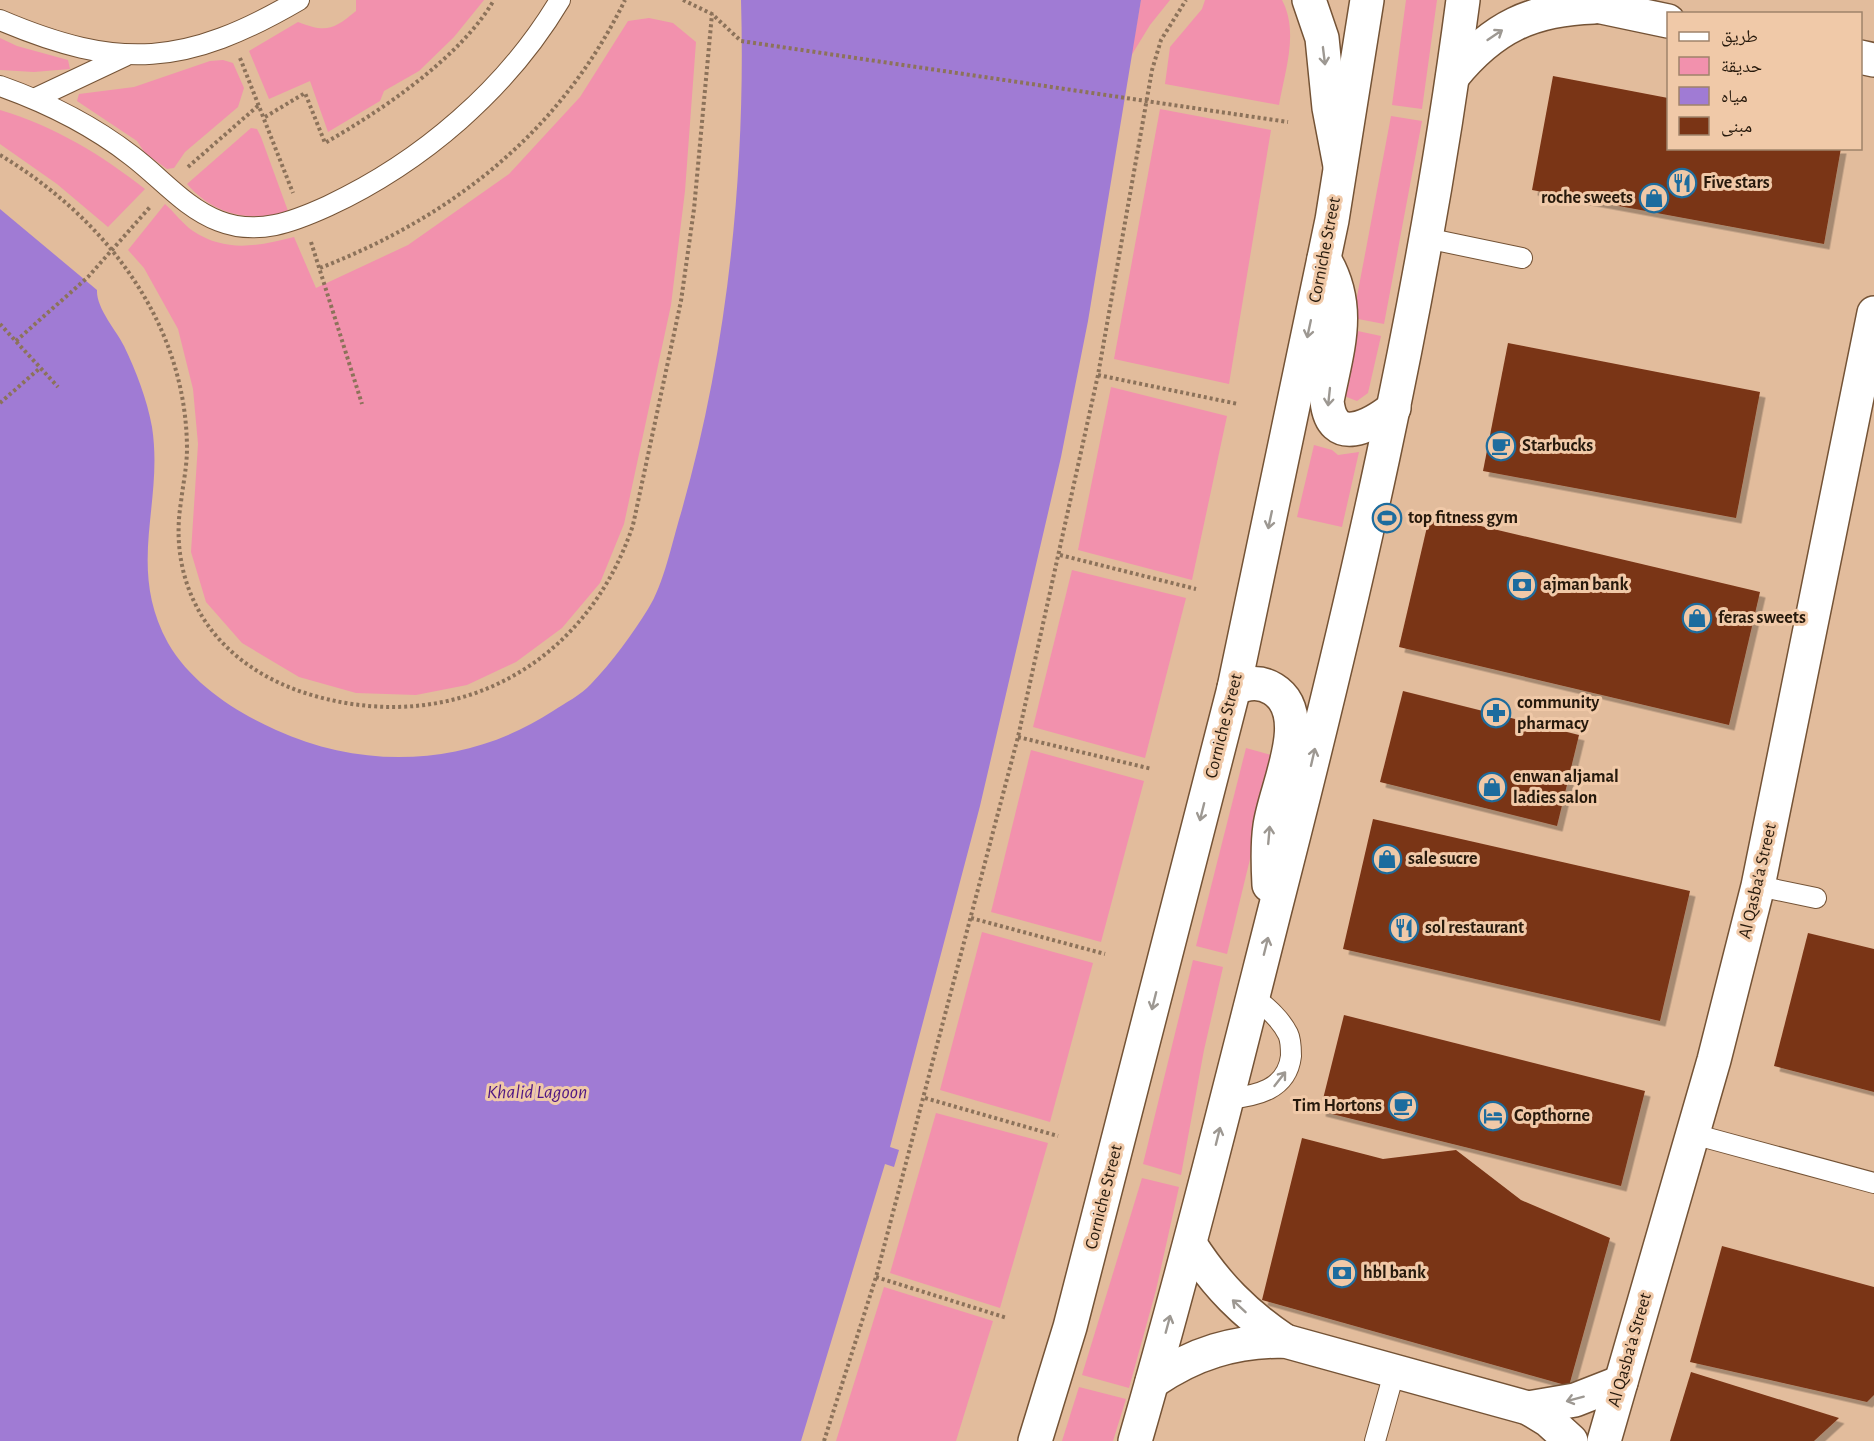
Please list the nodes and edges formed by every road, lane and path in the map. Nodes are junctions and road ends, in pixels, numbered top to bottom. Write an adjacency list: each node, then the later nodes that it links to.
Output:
1 (299, 0): 14 (lane)
2 (494, 0): 19 (path)
3 (560, 0): 17 (lane)
4 (625, 0): 26 (path)
5 (683, 0): 11 (path)
6 (1186, 0): 18 (path)
7 (1309, 0): 22 (main road, one-way to 22)
8 (1367, 0): 22 (main road, Corniche Street)
9 (1463, 0): 15 (main road)
10 (1582, 3): 13 (main road); 15 (main road, one-way to 10)
11 (712, 14): 18 (path); 21 (path)
12 (0, 20): 14 (lane)
13 (1667, 21)
14 (125, 56): 17 (lane)
15 (1453, 76): 23 (main road)
16 (0, 86): 17 (lane)
17 (36, 98)
18 (1147, 100): 20 (path); 32 (path)
19 (265, 117)
20 (1288, 122)
21 (0, 155)
22 (1341, 169): 25 (main road, Corniche Street)
23 (1425, 238): 24 (lane); 36 (main road)
24 (1522, 258)
25 (1324, 259): 36 (main road, one-way to 36); 39 (main road, Corniche Street, one-way to 39)
26 (320, 268)
27 (88, 277): 30 (path)
28 (1874, 313): 42 (main road, Al Qasba'a Street)
29 (0, 324): 30 (path)
30 (16, 341): 31 (path)
31 (40, 368): 33 (path); 34 (path)
32 (1098, 375): 35 (path); 37 (path)
33 (58, 387)
34 (0, 403)
35 (1238, 404)
36 (1394, 408): 44 (main road, one-way to 36)
37 (1060, 555): 38 (path); 40 (path)
38 (1196, 589)
39 (1234, 688): 44 (main road, one-way to 39); 62 (main road, Corniche Street, one-way to 62)
40 (1018, 737): 41 (path); 45 (path)
41 (1152, 769)
42 (1758, 886): 43 (lane); 50 (main road, Al Qasba'a Street)
43 (1816, 898)
44 (1274, 914): 47 (main road, one-way to 44)
45 (971, 918): 46 (path); 48 (path)
46 (1105, 954)
47 (1253, 996): 49 (main road); 49 (lane, one-way to 47)
48 (925, 1098): 51 (path); 54 (path)
49 (1228, 1099): 53 (main road, one-way to 49)
50 (1693, 1134): 52 (lane); 59 (main road, Al Qasba'a Street)
51 (1058, 1136)
52 (1874, 1183)
53 (1190, 1244): 56 (main road, one-way to 53); 58 (main road, one-way to 53)
54 (876, 1277): 55 (path); 61 (path)
55 (1007, 1318)
56 (1285, 1341): 57 (main road); 58 (main road)
57 (1394, 1373): 60 (main road); 64 (lane)
58 (1152, 1382): 63 (main road)
59 (1621, 1382): 60 (main road, one-way to 60); 66 (main road, Al Qasba'a Street)
60 (1528, 1408): 65 (main road)
61 (824, 1441)
62 (1035, 1441)
63 (1135, 1441)
64 (1375, 1441)
65 (1571, 1441)
66 (1604, 1441)

